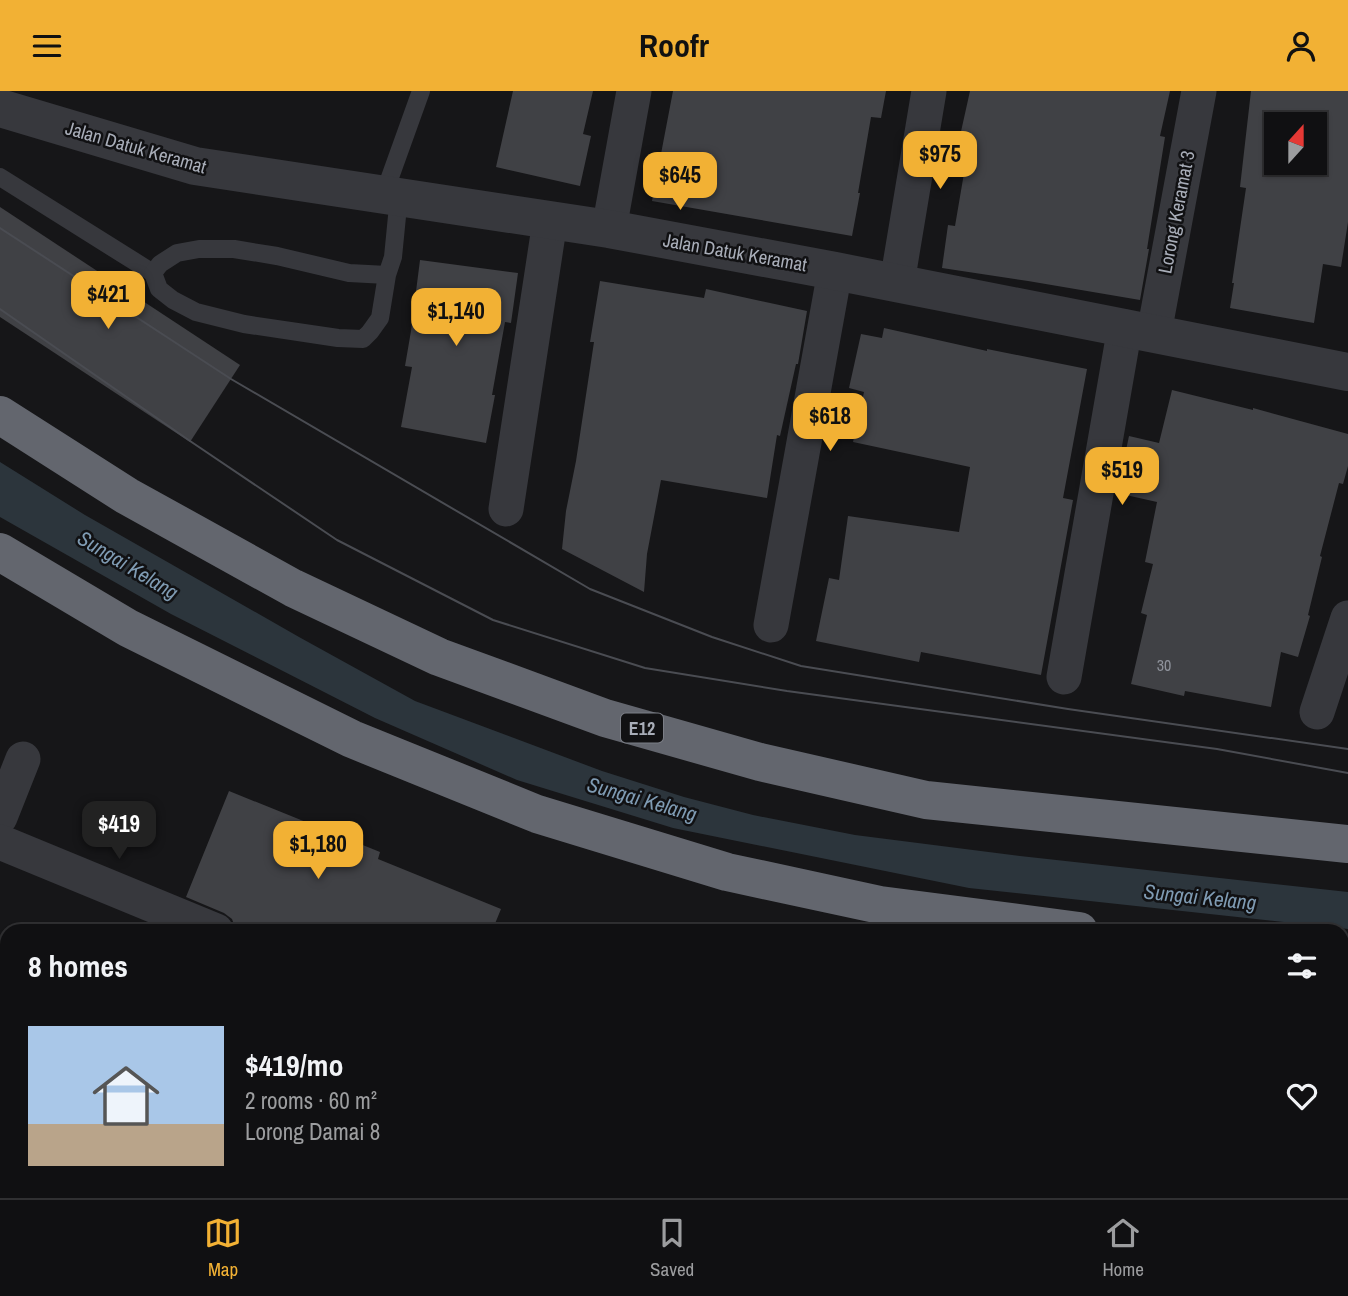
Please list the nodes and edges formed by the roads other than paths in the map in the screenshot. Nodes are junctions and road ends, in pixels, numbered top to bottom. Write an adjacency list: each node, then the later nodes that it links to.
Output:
1 (421, 91): 7 (lane)
2 (634, 91): 9 (street)
3 (929, 91): 13 (street)
4 (1199, 91): 14 (street, Lorong Keramat 3)
5 (0, 108): 7 (street, Jalan Datuk Keramat)
6 (0, 177): 11 (lane)
7 (391, 195): 8 (street, Jalan Datuk Keramat); 12 (lane)
8 (550, 221): 9 (street, Jalan Datuk Keramat); 17 (street)
9 (609, 229): 10 (street, Jalan Datuk Keramat)
10 (835, 271): 13 (street, Jalan Datuk Keramat); 20 (street)
11 (153, 273): 12 (lane); 12 (lane)
12 (387, 275)
13 (897, 283): 14 (street, Jalan Datuk Keramat)
14 (1139, 330): 15 (street, Jalan Datuk Keramat); 21 (street, Lorong Keramat 3)
15 (1348, 372)
16 (0, 415): 26 (highway, E12)
17 (506, 509)
18 (0, 552): 28 (highway)
19 (1348, 618): 22 (street)
20 (771, 625)
21 (1064, 677)
22 (1317, 712)
23 (23, 759): 24 (street)
24 (0, 817)
25 (0, 842): 27 (street)
26 (1348, 844)
27 (199, 924)
28 (1025, 924)

